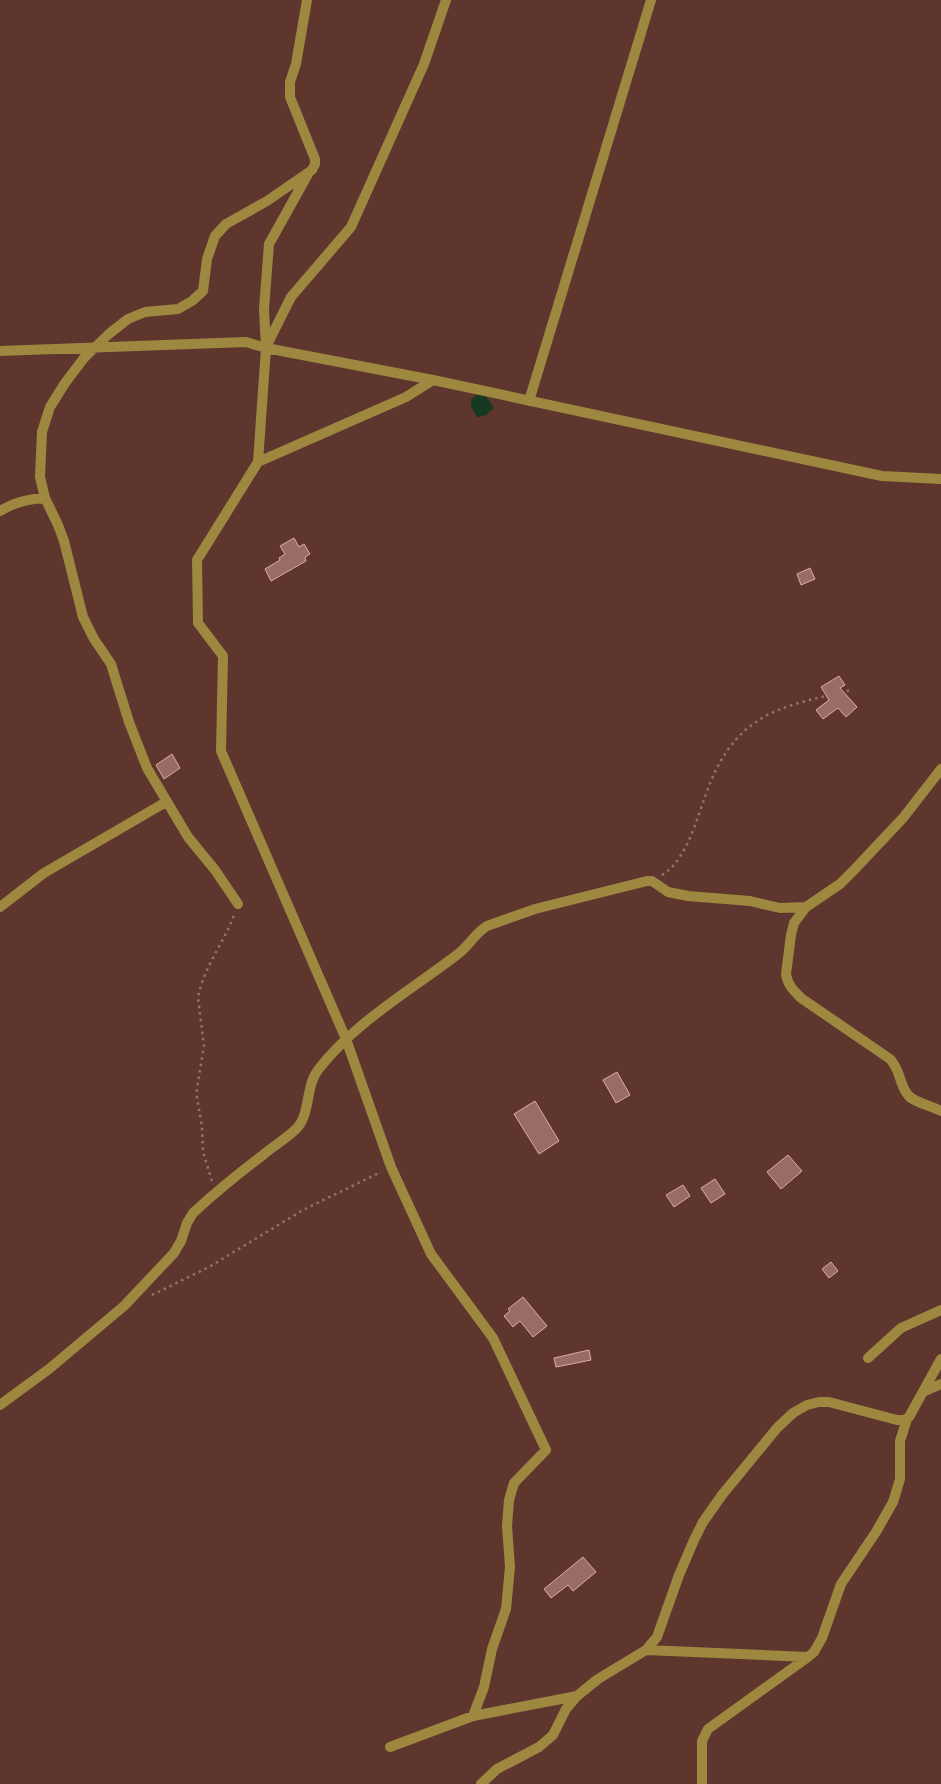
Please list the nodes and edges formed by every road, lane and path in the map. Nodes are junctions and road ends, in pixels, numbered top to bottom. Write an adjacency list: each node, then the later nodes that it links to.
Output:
1 (307, 0): 4 (street)
2 (446, 0): 6 (street)
3 (651, 0): 9 (street)
4 (308, 174): 5 (street); 6 (street)
5 (96, 348): 6 (street); 7 (street); 12 (street)
6 (266, 348): 8 (street); 10 (street)
7 (0, 351)
8 (433, 380): 9 (street); 10 (street)
9 (529, 402): 11 (street)
10 (258, 462): 21 (street)
11 (941, 479)
12 (45, 498): 13 (street); 16 (street)
13 (0, 511)
14 (850, 690): 17 (path)
15 (941, 769): 20 (street)
16 (166, 802): 18 (street); 19 (street)
17 (652, 881): 20 (street); 21 (street)
18 (238, 904): 24 (path)
19 (0, 907)
20 (806, 907): 22 (street)
21 (346, 1039): 23 (street); 24 (street)
22 (941, 1111)
23 (391, 1168): 25 (path); 36 (street)
24 (216, 1193): 31 (street)
25 (147, 1297)
26 (941, 1310): 27 (street)
27 (868, 1358)
28 (941, 1359): 30 (street)
29 (941, 1384): 30 (street)
30 (923, 1392): 32 (street)
31 (0, 1404)
32 (908, 1419): 33 (street); 34 (street)
33 (646, 1650): 34 (street); 35 (street)
34 (808, 1657): 39 (street)
35 (577, 1696): 36 (street); 38 (street)
36 (473, 1716): 37 (street)
37 (390, 1747)
38 (482, 1784)
39 (702, 1784)

